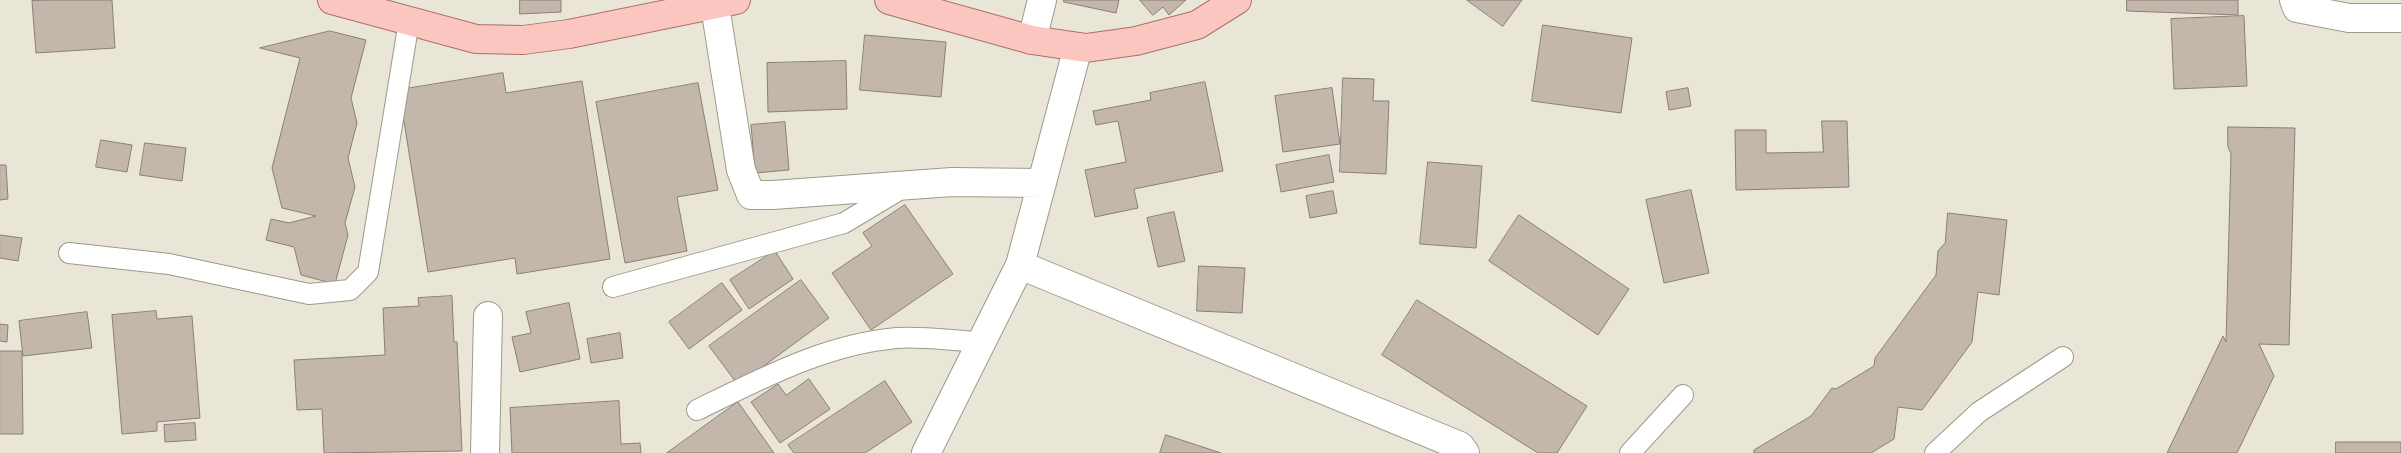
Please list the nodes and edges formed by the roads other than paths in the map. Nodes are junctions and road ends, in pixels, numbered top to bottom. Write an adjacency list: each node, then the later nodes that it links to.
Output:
1 (332, 0): 8 (main road)
2 (889, 0): 9 (main road)
3 (1042, 0): 9 (street)
4 (1237, 0): 10 (main road)
5 (2294, 0): 7 (street)
6 (721, 1): 8 (main road); 12 (street)
7 (2401, 18)
8 (409, 21): 13 (lane)
9 (1032, 40): 10 (main road)
10 (1078, 47): 11 (street)
11 (1042, 183): 12 (street); 14 (street)
12 (908, 185): 15 (lane)
13 (68, 253)
14 (1020, 265): 17 (street); 23 (street)
15 (614, 287)
16 (488, 316): 21 (street)
17 (981, 342): 20 (lane); 22 (street)
18 (2063, 358): 25 (lane)
19 (1683, 395): 24 (lane)
20 (697, 410)
21 (485, 453)
22 (926, 453)
23 (1465, 453)
24 (1630, 453)
25 (1935, 453)

